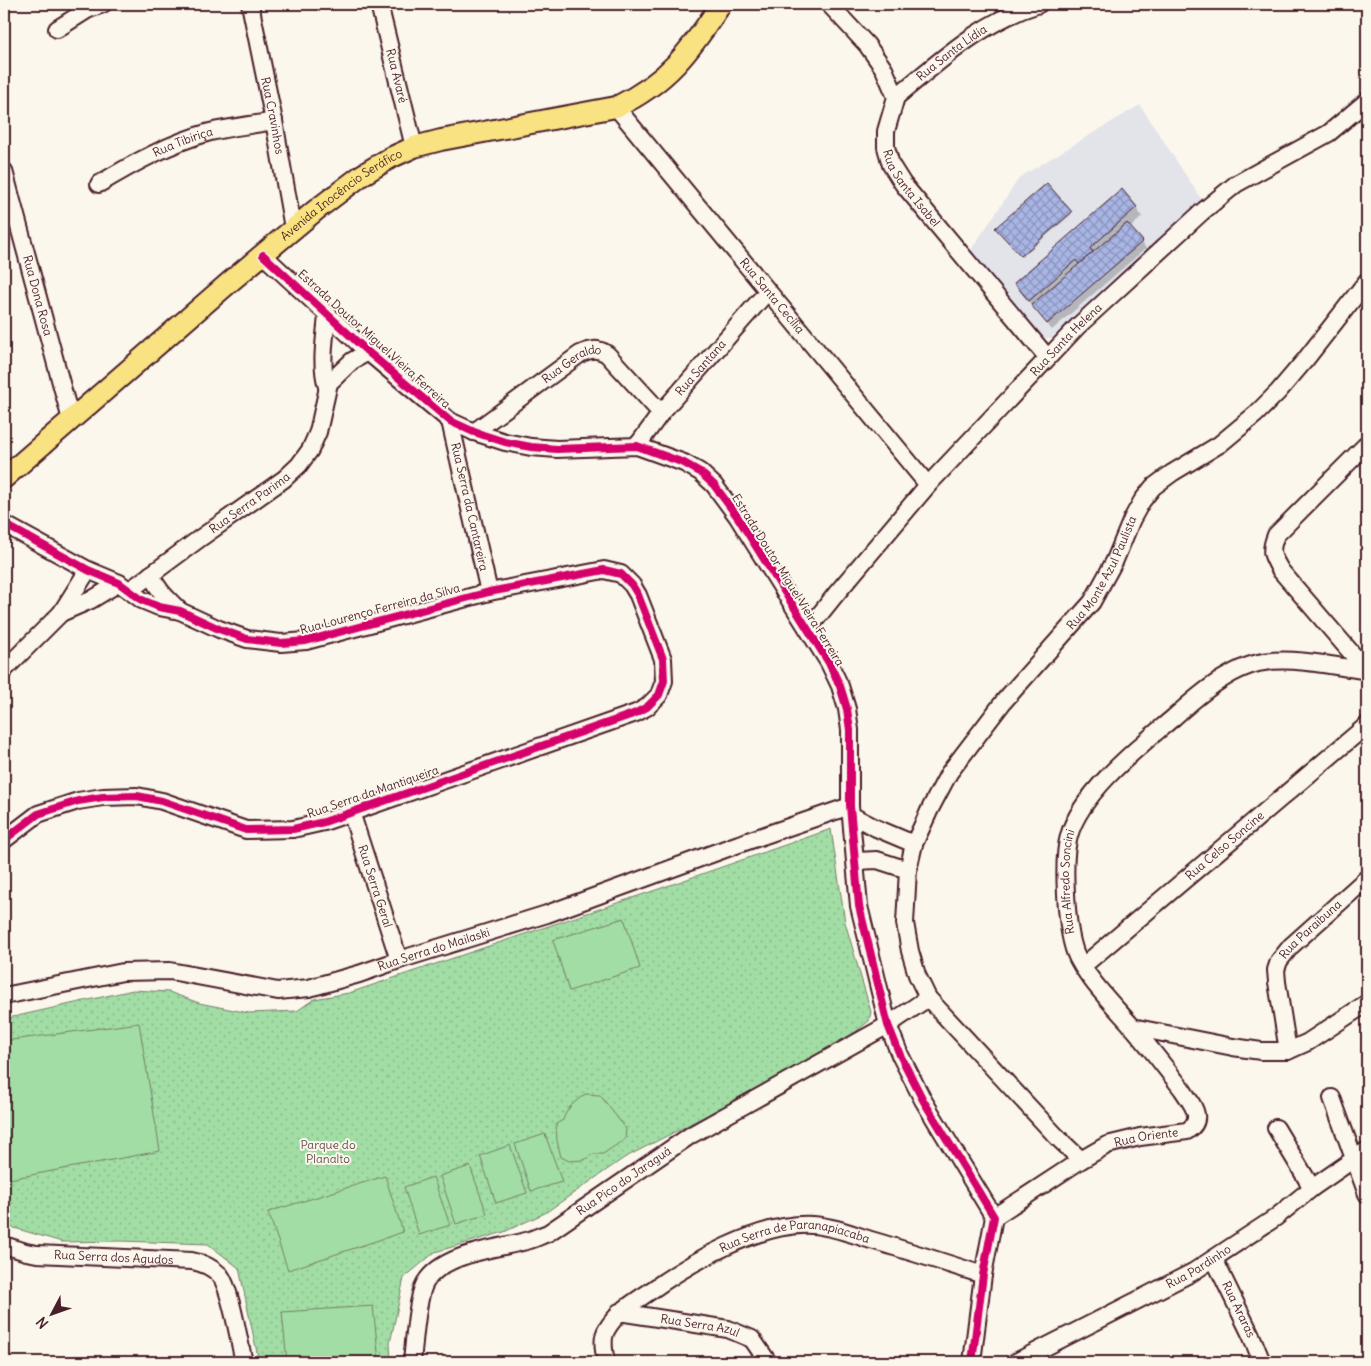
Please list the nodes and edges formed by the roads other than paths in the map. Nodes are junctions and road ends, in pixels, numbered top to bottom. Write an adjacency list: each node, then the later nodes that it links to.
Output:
1 (103, 4): 7 (street)
2 (250, 4): 11 (street, Rua Cravinhos)
3 (379, 4): 12 (street, Rua Avaré)
4 (721, 4): 10 (main road, Avenida Inocêncio Seráfico)
5 (829, 4): 8 (street)
6 (1039, 4): 8 (street, Rua Santa Lídia)
7 (56, 29)
8 (896, 97): 21 (street, Rua Santa Isabel)
9 (1367, 101): 21 (street, Rua Santa Helena)
10 (616, 107): 12 (main road, Avenida Inocêncio Seráfico); 18 (street, Rua Santa Cecília)
11 (274, 121): 14 (street, Rua Tibiriça); 15 (street, Rua Cravinhos)
12 (414, 147): 15 (main road, Avenida Inocêncio Seráfico)
13 (4, 171): 24 (street, Rua Dona Rosa)
14 (99, 184)
15 (293, 228): 16 (main road, Avenida Inocêncio Seráfico)
16 (263, 255): 19 (street, Estrada Doutor Miguel Vieira Ferreira); 24 (main road, Avenida Inocêncio Seráfico)
17 (1367, 281): 46 (street, Rua Monte Azul Paulista)
18 (767, 292): 23 (street, Rua Santana); 30 (street, Rua Santa Cecília)
19 (327, 315): 20 (street, Estrada Doutor Miguel Vieira Ferreira); 22 (street, Rua Serra Parima)
20 (368, 352): 22 (street); 25 (street, Estrada Doutor Miguel Vieira Ferreira)
21 (1047, 357): 30 (street, Rua Santa Helena)
22 (327, 387): 33 (street, Rua Serra Parima)
23 (661, 413): 26 (street, Rua Geraldo); 28 (street, Rua Santana)
24 (71, 420): 29 (main road, Avenida Inocêncio Seráfico)
25 (450, 421): 26 (street, Estrada Doutor Miguel Vieira Ferreira); 35 (street, Rua Serra da Cantareira)
26 (474, 432): 28 (street, Estrada Doutor Miguel Vieira Ferreira)
27 (1367, 444): 40 (street)
28 (637, 446): 38 (street, Estrada Doutor Miguel Vieira Ferreira)
29 (4, 478)
30 (928, 485): 38 (street, Rua Santa Helena)
31 (4, 524): 32 (street, Rua Lourenço Ferreira da Silva)
32 (88, 570): 34 (street, Rua Lourenço Ferreira da Silva); 37 (street)
33 (151, 574): 34 (street, Rua Serra Parima); 36 (street, Rua Lourenço Ferreira da Silva)
34 (124, 586): 36 (street, Rua Lourenço Ferreira da Silva); 37 (street, Rua Serra Parima)
35 (490, 592): 36 (street, Rua Lourenço Ferreira da Silva); 41 (street, Rua Lourenço Ferreira da Silva)
36 (180, 611)
37 (61, 613): 39 (street)
38 (808, 629): 43 (street, Estrada Doutor Miguel Vieira Ferreira)
39 (4, 670)
40 (1367, 671): 51 (street, Rua Alfredo Soncini)
41 (659, 696): 44 (street, Rua Serra da Mantiqueira)
42 (1367, 724): 51 (street, Rua Celso Soncine)
43 (851, 811): 46 (street); 47 (street, Estrada Doutor Miguel Vieira Ferreira); 50 (street, Rua Serra do Mailaski)
44 (351, 812): 45 (street, Rua Serra da Mantiqueira); 50 (street, Rua Serra Geral)
45 (4, 840)
46 (914, 844): 48 (street, Rua Monte Azul Paulista)
47 (856, 861): 48 (street); 55 (street, Estrada Doutor Miguel Vieira Ferreira)
48 (908, 870): 53 (street, Rua Monte Azul Paulista)
49 (1367, 878): 57 (street, Rua Paraibuna)
50 (399, 960): 52 (street, Rua Serra do Mailaski)
51 (1083, 966): 56 (street, Rua Alfredo Soncini)
52 (4, 996)
53 (928, 998): 55 (street, Rua Pico do Jaraguá); 61 (street, Rua Monte Azul Paulista)
54 (1367, 1004): 57 (street)
55 (888, 1025): 64 (street, Estrada Doutor Miguel Vieira Ferreira); 71 (street, Rua Pico do Jaraguá)
56 (1132, 1027): 57 (street); 61 (street, Rua Oriente)
57 (1288, 1051)
58 (1332, 1098): 60 (street)
59 (1276, 1128): 62 (street)
60 (1360, 1154): 62 (street, Rua Pardinho); 63 (street)
61 (1081, 1160): 64 (street, Rua Oriente)
62 (1312, 1188): 66 (street, Rua Pardinho)
63 (1367, 1194)
64 (994, 1217): 67 (street)
65 (4, 1244): 70 (street, Rua Serra dos Agudos)
66 (1214, 1259): 69 (street, Rua Pardinho); 76 (street, Rua Araras)
67 (983, 1275): 68 (street, Rua Serra de Paranapiacaba); 74 (street)
68 (620, 1312): 72 (street); 73 (street, Rua Serra Azul)
69 (1039, 1357): 75 (street, Rua Pardinho)
70 (244, 1362)
71 (412, 1362)
72 (606, 1362)
73 (768, 1362)
74 (972, 1362)
75 (1016, 1362)
76 (1262, 1362)

